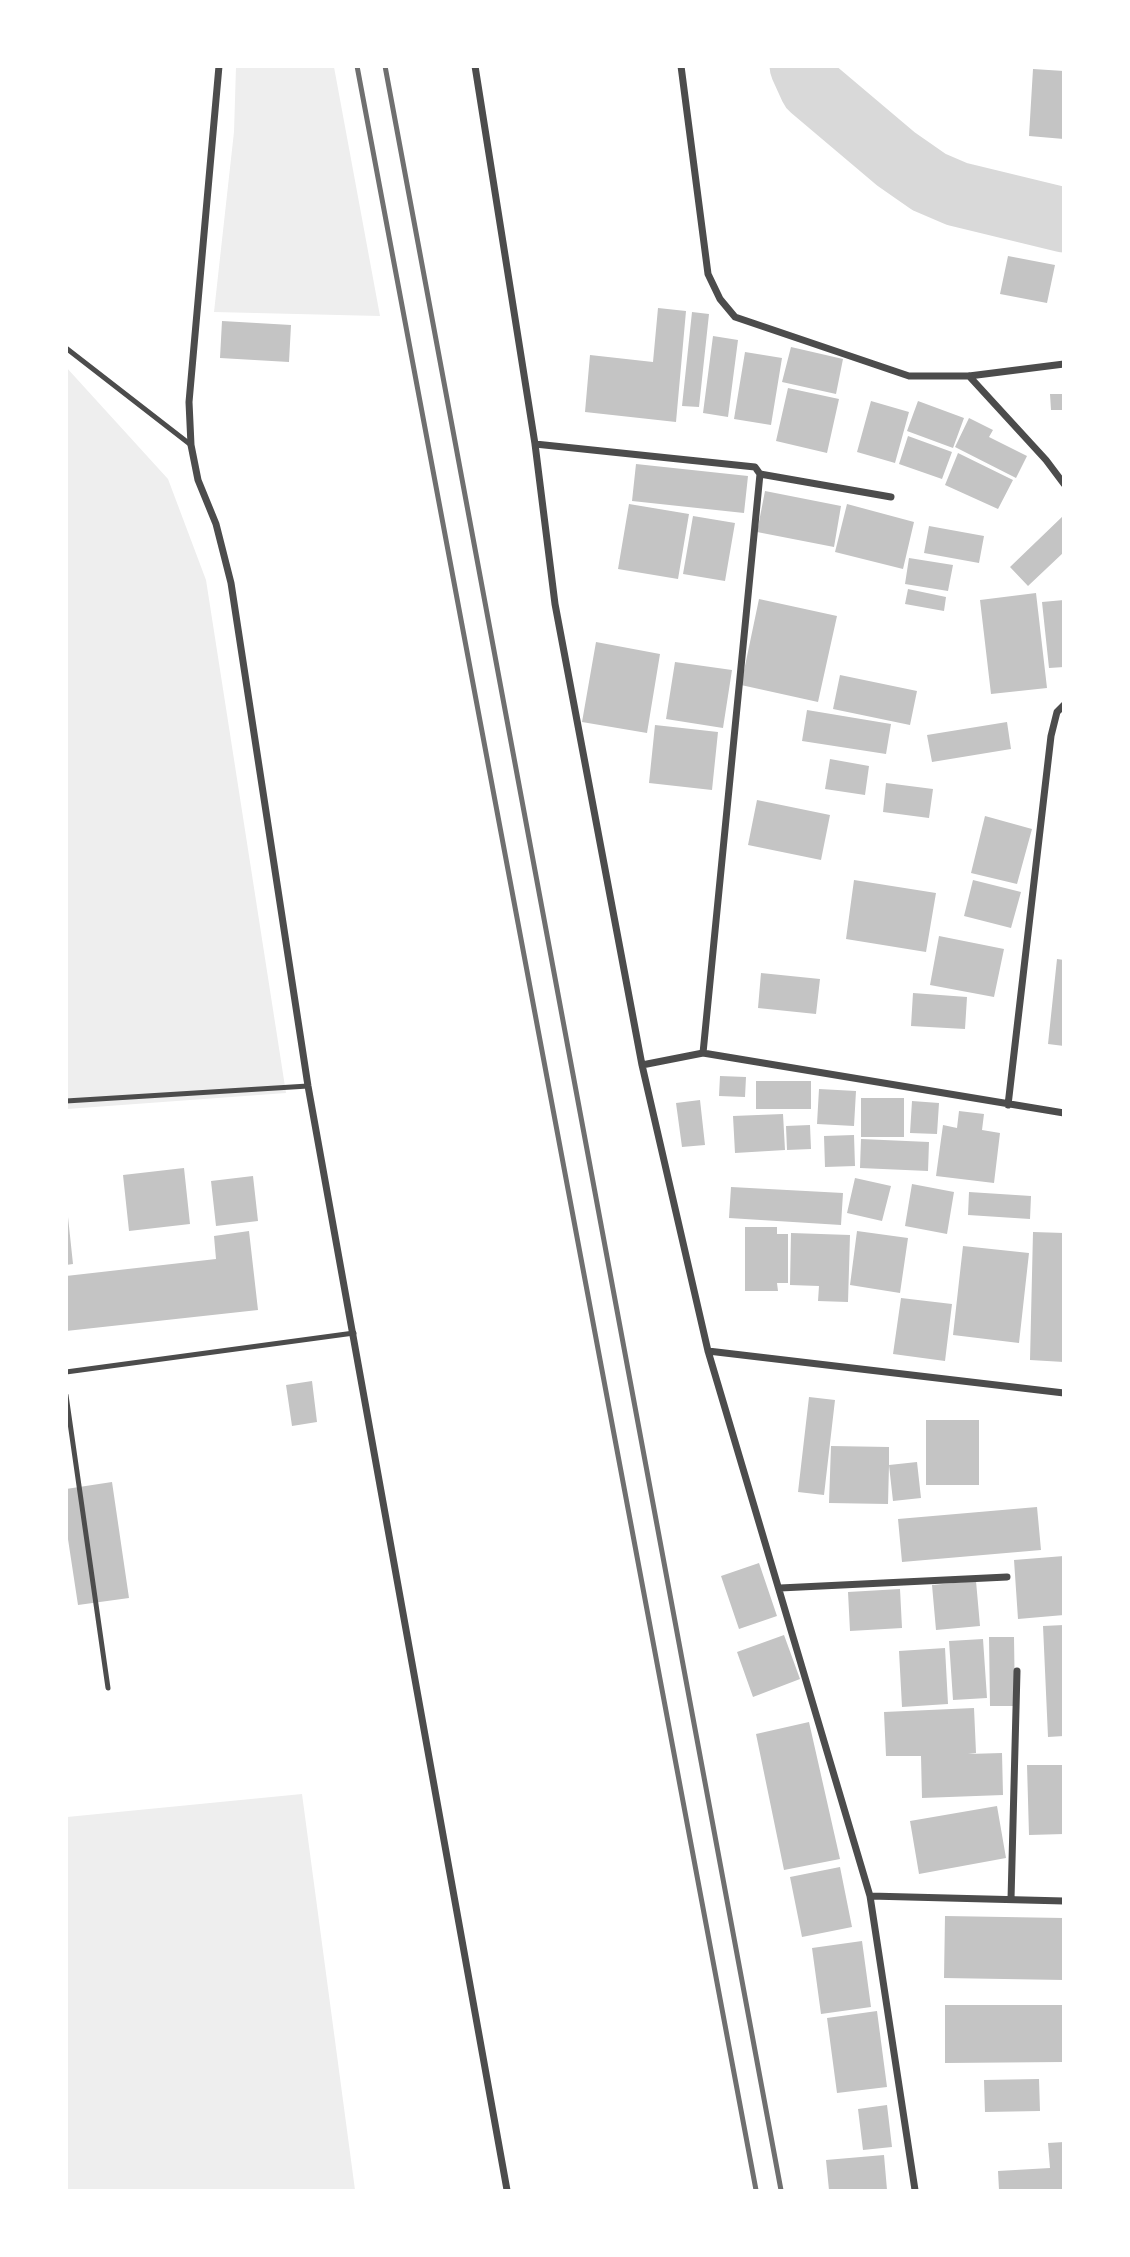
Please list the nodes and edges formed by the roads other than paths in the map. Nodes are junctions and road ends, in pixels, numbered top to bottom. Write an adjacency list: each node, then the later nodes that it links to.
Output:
1 (219, 66): 7 (street)
2 (475, 66): 8 (street)
3 (681, 66): 6 (street)
4 (66, 348): 7 (lane)
5 (1063, 364): 6 (street)
6 (969, 376): 10 (street)
7 (191, 444): 15 (street)
8 (535, 444): 9 (street); 14 (street)
9 (760, 474): 11 (street); 13 (street)
10 (1063, 484)
11 (891, 497)
12 (1063, 705): 17 (street)
13 (704, 1053): 14 (street); 17 (street)
14 (642, 1065): 20 (street)
15 (308, 1086): 16 (lane); 19 (street)
16 (66, 1101)
17 (1008, 1105): 18 (street)
18 (1063, 1113)
19 (354, 1333): 21 (lane); 31 (street)
20 (708, 1351): 22 (street); 25 (street)
21 (66, 1372)
22 (1063, 1393)
23 (66, 1395): 27 (lane)
24 (1007, 1577): 25 (street)
25 (780, 1588): 28 (street)
26 (1017, 1671): 29 (street)
27 (108, 1688)
28 (870, 1896): 29 (street); 32 (street)
29 (1011, 1899): 30 (street)
30 (1063, 1901)
31 (507, 2190)
32 (915, 2190)

